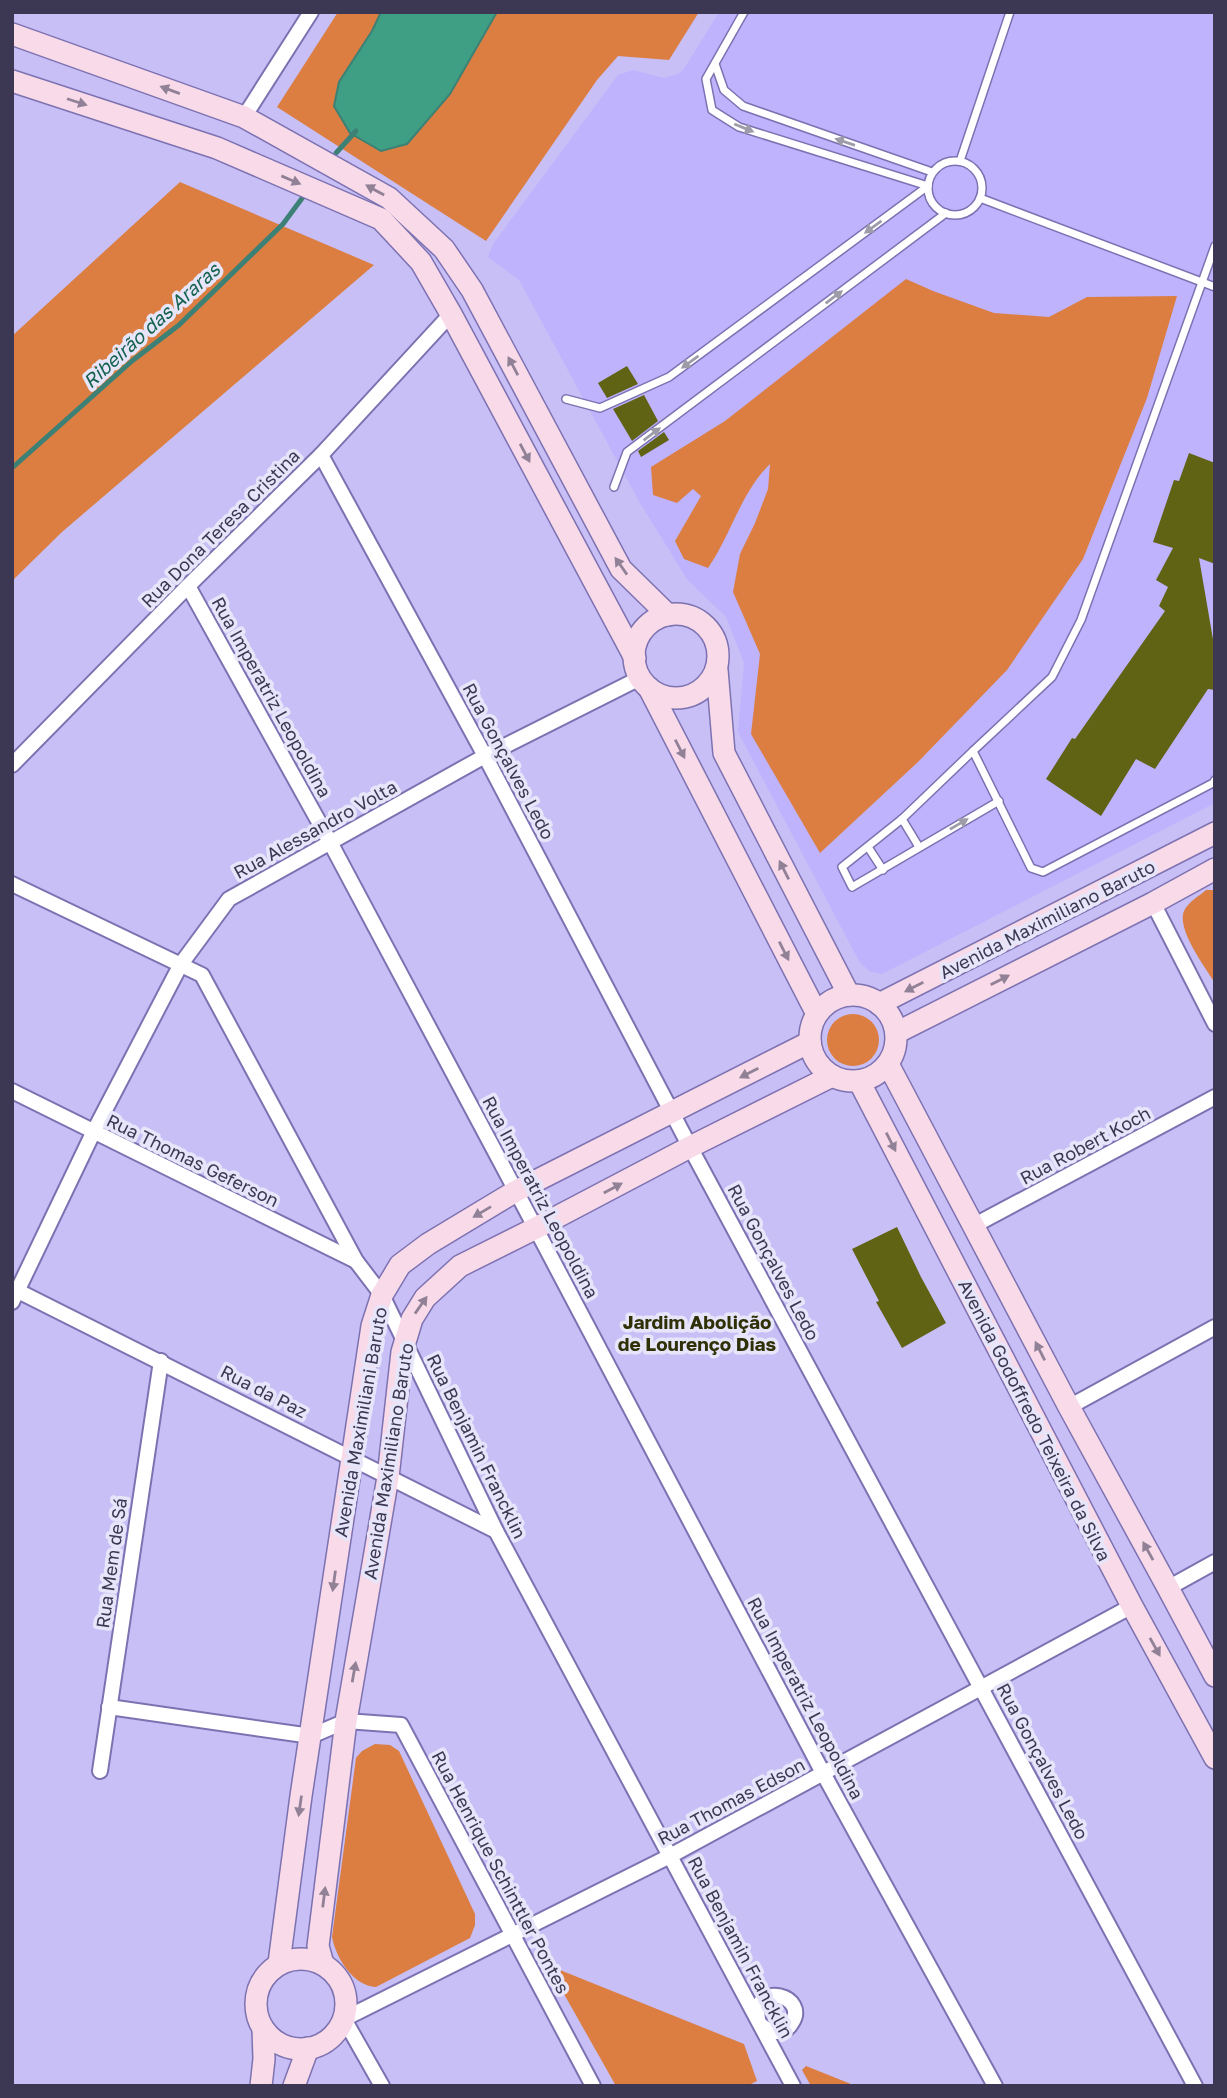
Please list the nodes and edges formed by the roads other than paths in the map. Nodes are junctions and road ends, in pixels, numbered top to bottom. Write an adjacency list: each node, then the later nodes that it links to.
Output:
1 (312, 12): 7 (street)
2 (744, 12): 5 (lane)
3 (1010, 12): 8 (lane)
4 (12, 34): 7 (street, one-way to 4)
5 (715, 64): 9 (lane, one-way to 5); 10 (lane, one-way to 10)
6 (12, 81): 16 (street, one-way to 16)
7 (244, 117): 21 (street, one-way to 7)
8 (960, 161): 9 (lane); 11 (lane)
9 (932, 172): 10 (lane)
10 (928, 186): 12 (lane); 17 (lane, one-way to 17)
11 (980, 198): 12 (lane); 14 (lane)
12 (946, 213): 19 (lane, one-way to 12)
13 (1215, 246): 14 (lane)
14 (1202, 283): 15 (lane); 24 (lane)
15 (1215, 287)
16 (451, 314): 18 (street, Rua Dona Teresa Cristina); 23 (street, one-way to 23)
17 (566, 399)
18 (321, 455): 20 (street, Rua Dona Teresa Cristina); 25 (street, Rua Gonçalves Ledo)
19 (614, 487)
20 (188, 586): 26 (street, Rua Dona Teresa Cristina); 31 (street, Rua Imperatriz Leopoldina)
21 (668, 615): 22 (street); 23 (street)
22 (717, 670): 23 (street); 39 (street, one-way to 22)
23 (641, 675): 25 (street, Rua Alessandro Volta); 41 (street, one-way to 41)
24 (973, 751): 28 (lane); 29 (lane)
25 (485, 756): 31 (street, Rua Alessandro Volta); 50 (street, Rua Gonçalves Ledo)
26 (12, 765)
27 (1215, 780): 28 (lane)
28 (999, 801): 33 (lane, one-way to 28)
29 (902, 819): 32 (lane); 33 (lane)
30 (1215, 833): 40 (street, Avenida Maximiliano Baruto, one-way to 40)
31 (330, 842): 38 (street, Rua Alessandro Volta); 53 (street, Rua Imperatriz Leopoldina)
32 (868, 847): 35 (lane); 35 (lane)
33 (919, 847): 35 (lane)
34 (1215, 869): 37 (street, Avenida Maximiliano Baruto)
35 (883, 870)
36 (12, 884): 38 (street, Rua Benjamin Francklin)
37 (1153, 903): 42 (street); 43 (street, Avenida Maximiliano Baruto, one-way to 37)
38 (181, 964): 51 (street, Rua Alessandro Volta); 56 (street, Rua Benjamin Francklin)
39 (849, 995): 40 (street); 41 (street)
40 (879, 1004): 43 (street)
41 (817, 1014): 44 (street)
42 (1215, 1024)
43 (896, 1033): 45 (street)
44 (810, 1042): 46 (street); 50 (street, Avenida Maximiliani Baruto, one-way to 50)
45 (888, 1064): 47 (street); 54 (street, Avenida Godoffredo Teixeira da Silva)
46 (832, 1076): 47 (street); 52 (street, Avenida Maximiliano Baruto)
47 (859, 1081): 68 (street, Avenida Godoffredo Teixeira da Silva, one-way to 68)
48 (12, 1091): 51 (street, Rua Thomas Geferson)
49 (1215, 1097): 54 (street, Rua Robert Koch)
50 (672, 1111): 52 (street, Rua Gonçalves Ledo); 53 (street, Avenida Maximiliani Baruto)
51 (93, 1133): 56 (street, Rua Thomas Geferson); 57 (street, Rua Alessandro Volta)
52 (690, 1147): 55 (street, Avenida Maximiliano Baruto, one-way to 52); 70 (street, Rua Gonçalves Ledo)
53 (516, 1191): 55 (street, Rua Imperatriz Leopoldina); 58 (street, Avenida Maximiliani Baruto, one-way to 58)
54 (973, 1226): 62 (street, Avenida Godoffredo Teixeira da Silva, one-way to 54)
55 (536, 1228): 60 (street, Avenida Maximiliano Baruto, one-way to 55); 76 (street, Rua Imperatriz Leopoldina)
56 (356, 1261): 58 (street, Rua Benjamin Francklin)
57 (14, 1294): 61 (street, Rua da Paz)
58 (382, 1294): 60 (street, Rua Benjamin Francklin); 63 (street, Avenida Maximiliani Baruto)
59 (1215, 1327): 62 (street)
60 (405, 1343): 64 (street, Avenida Maximiliano Baruto); 65 (street, Rua Benjamin Francklin)
61 (161, 1361): 63 (street, Rua da Paz); 71 (street, Rua Mem de Sá)
62 (1069, 1407): 67 (street, Avenida Godoffredo Teixeira da Silva, one-way to 62)
63 (352, 1457): 64 (street, Rua da Paz); 73 (street, Avenida Maximiliani Baruto, one-way to 73)
64 (388, 1477): 65 (street, Rua da Paz); 72 (street, Avenida Maximiliano Baruto, one-way to 64)
65 (496, 1531): 77 (street, Rua Benjamin Francklin)
66 (1215, 1562): 67 (street)
67 (1168, 1588): 69 (street, Avenida Godoffredo Teixeira da Silva)
68 (1132, 1606): 70 (street, Rua Thomas Edson); 74 (street, Avenida Godoffredo Teixeira da Silva, one-way to 74)
69 (1215, 1676)
70 (981, 1687): 76 (street, Rua Thomas Edson); 90 (street, Rua Gonçalves Ledo)
71 (110, 1707): 73 (street); 75 (street, Rua Mem de Sá)
72 (346, 1721): 73 (street); 78 (street, Rua Henrique Schinttler Pontes); 80 (street, Avenida Maximiliano Baruto, one-way to 72)
73 (311, 1736): 79 (street, Avenida Maximiliani Baruto, one-way to 79)
74 (1215, 1758)
75 (100, 1771)
76 (823, 1773): 77 (street, Rua Thomas Edson); 89 (street, Rua Imperatriz Leopoldina)
77 (670, 1856): 78 (street, Rua Thomas Edson); 88 (street, Rua Benjamin Francklin)
78 (512, 1937): 81 (street, Rua Thomas Edson); 87 (street, Rua Henrique Schinttler Pontes)
79 (279, 1963): 80 (street); 82 (street)
80 (323, 1964): 81 (street)
81 (344, 2020): 83 (street); 86 (street)
82 (262, 2029): 83 (street); 84 (street)
83 (308, 2049): 85 (street)
84 (261, 2086)
85 (294, 2086)
86 (382, 2086)
87 (593, 2086)
88 (793, 2086)
89 (995, 2086)
90 (1195, 2086)

